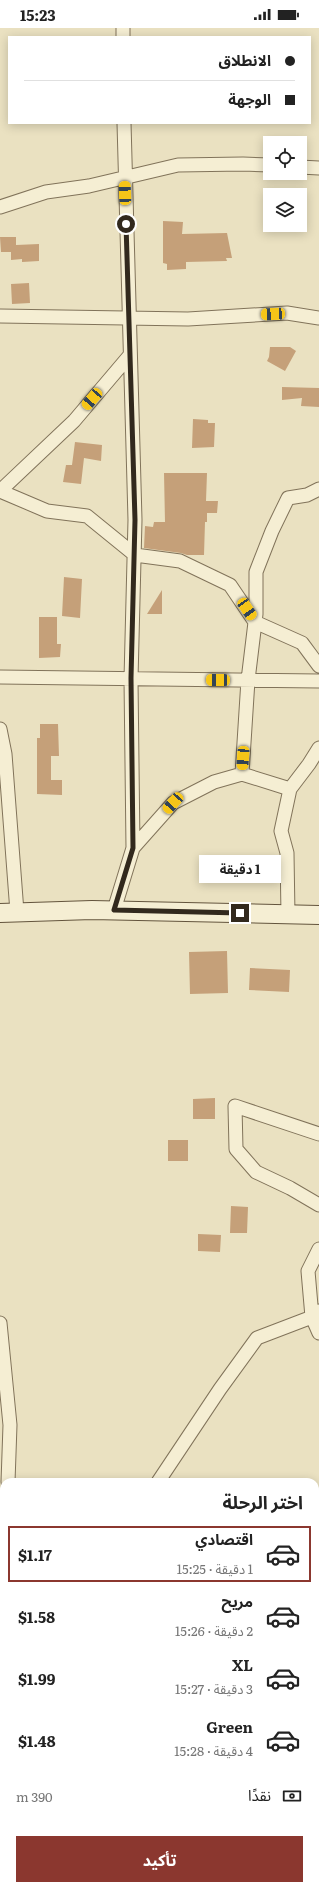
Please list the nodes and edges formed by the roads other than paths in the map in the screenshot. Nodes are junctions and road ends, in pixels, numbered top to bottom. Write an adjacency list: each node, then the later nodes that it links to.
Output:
1 (124, 124): 5 (street)
2 (263, 165): 5 (street)
3 (307, 167): 4 (street)
4 (319, 168)
5 (124, 177): 6 (street); 8 (street)
6 (0, 207)
7 (0, 316): 8 (street)
8 (128, 318): 9 (street); 10 (street)
9 (319, 318)
10 (130, 355): 12 (street); 12 (street)
11 (319, 489): 13 (street)
12 (135, 555): 13 (street); 16 (street)
13 (255, 622): 14 (street); 17 (street)
14 (319, 666)
15 (0, 677): 16 (street)
16 (131, 678): 17 (street); 23 (street)
17 (248, 680): 18 (street); 21 (street)
18 (319, 681)
19 (0, 729): 25 (street)
20 (318, 752): 22 (street)
21 (242, 774): 22 (street); 23 (street)
22 (290, 789): 26 (street)
23 (133, 848): 24 (street)
24 (114, 910): 25 (main road); 26 (main road)
25 (9, 912)
26 (288, 914): 27 (main road)
27 (319, 915)
28 (319, 1134): 29 (street)
29 (319, 1205)
30 (319, 1249): 31 (street)
31 (315, 1314): 33 (street); 35 (street)
32 (0, 1323): 34 (street)
33 (319, 1334)
34 (8, 1478)
35 (161, 1478)

